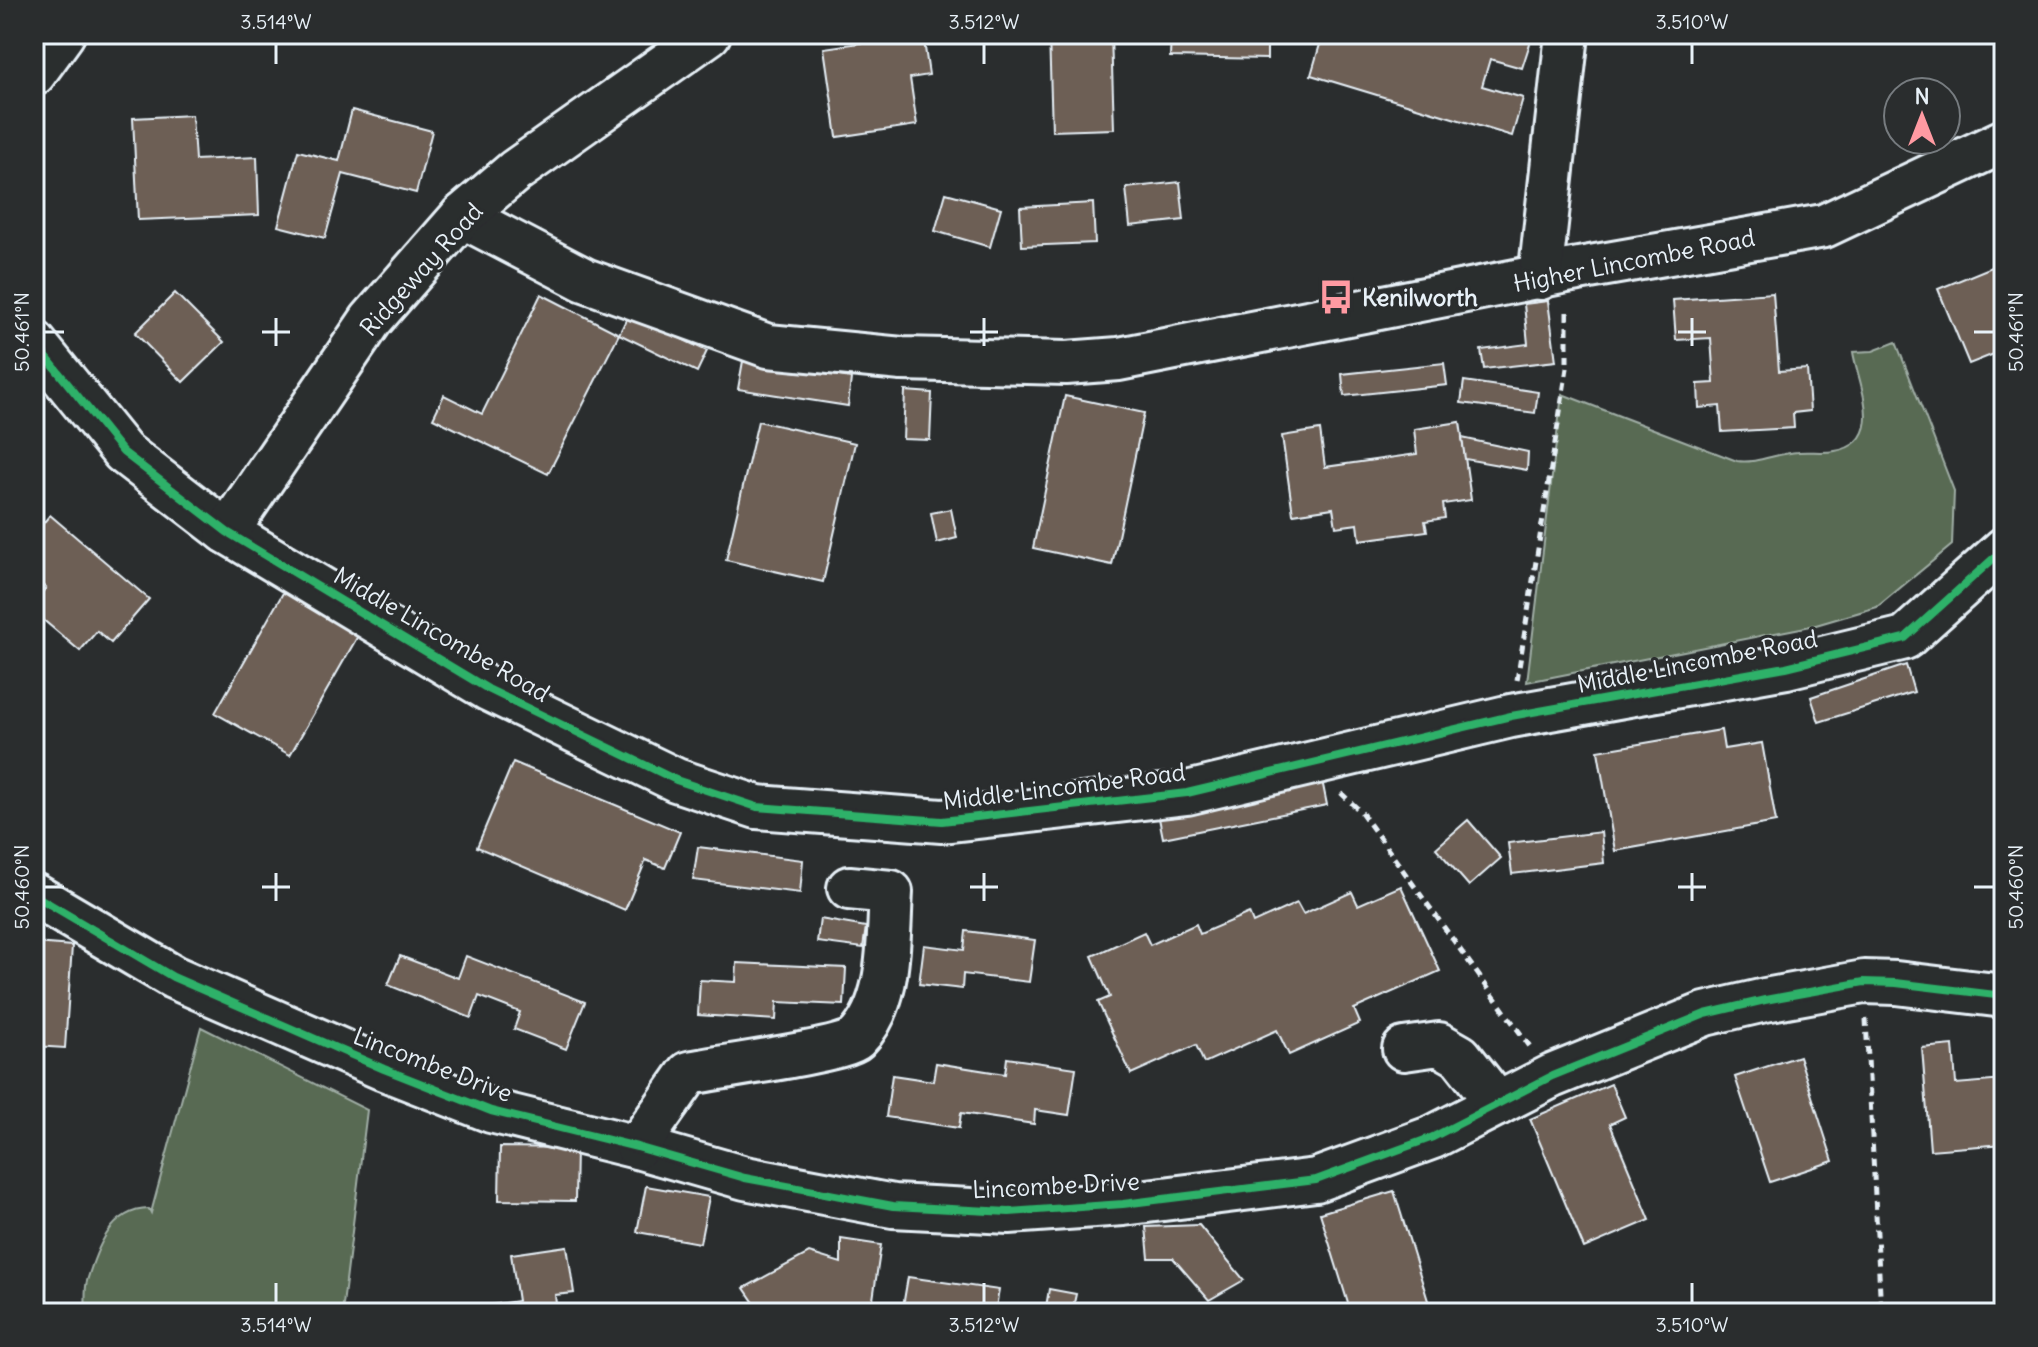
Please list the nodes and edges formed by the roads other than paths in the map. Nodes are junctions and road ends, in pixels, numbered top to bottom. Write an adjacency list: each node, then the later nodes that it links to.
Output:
1 (63, 34): 4 (street)
2 (709, 34): 6 (street, Ridgeway Road)
3 (1567, 34): 7 (street)
4 (34, 74)
5 (2004, 141): 7 (street, Higher Lincombe Road)
6 (462, 216): 7 (street, Higher Lincombe Road); 9 (street, Ridgeway Road)
7 (1554, 274)
8 (34, 342): 9 (street, Middle Lincombe Road)
9 (227, 532): 10 (street, Middle Lincombe Road)
10 (2004, 549)
11 (849, 888): 16 (street)
12 (34, 895): 16 (street, Lincombe Drive)
13 (2004, 996): 15 (street, Lincombe Drive)
14 (1404, 1049): 15 (street)
15 (1498, 1104): 16 (street, Lincombe Drive)
16 (637, 1147)

